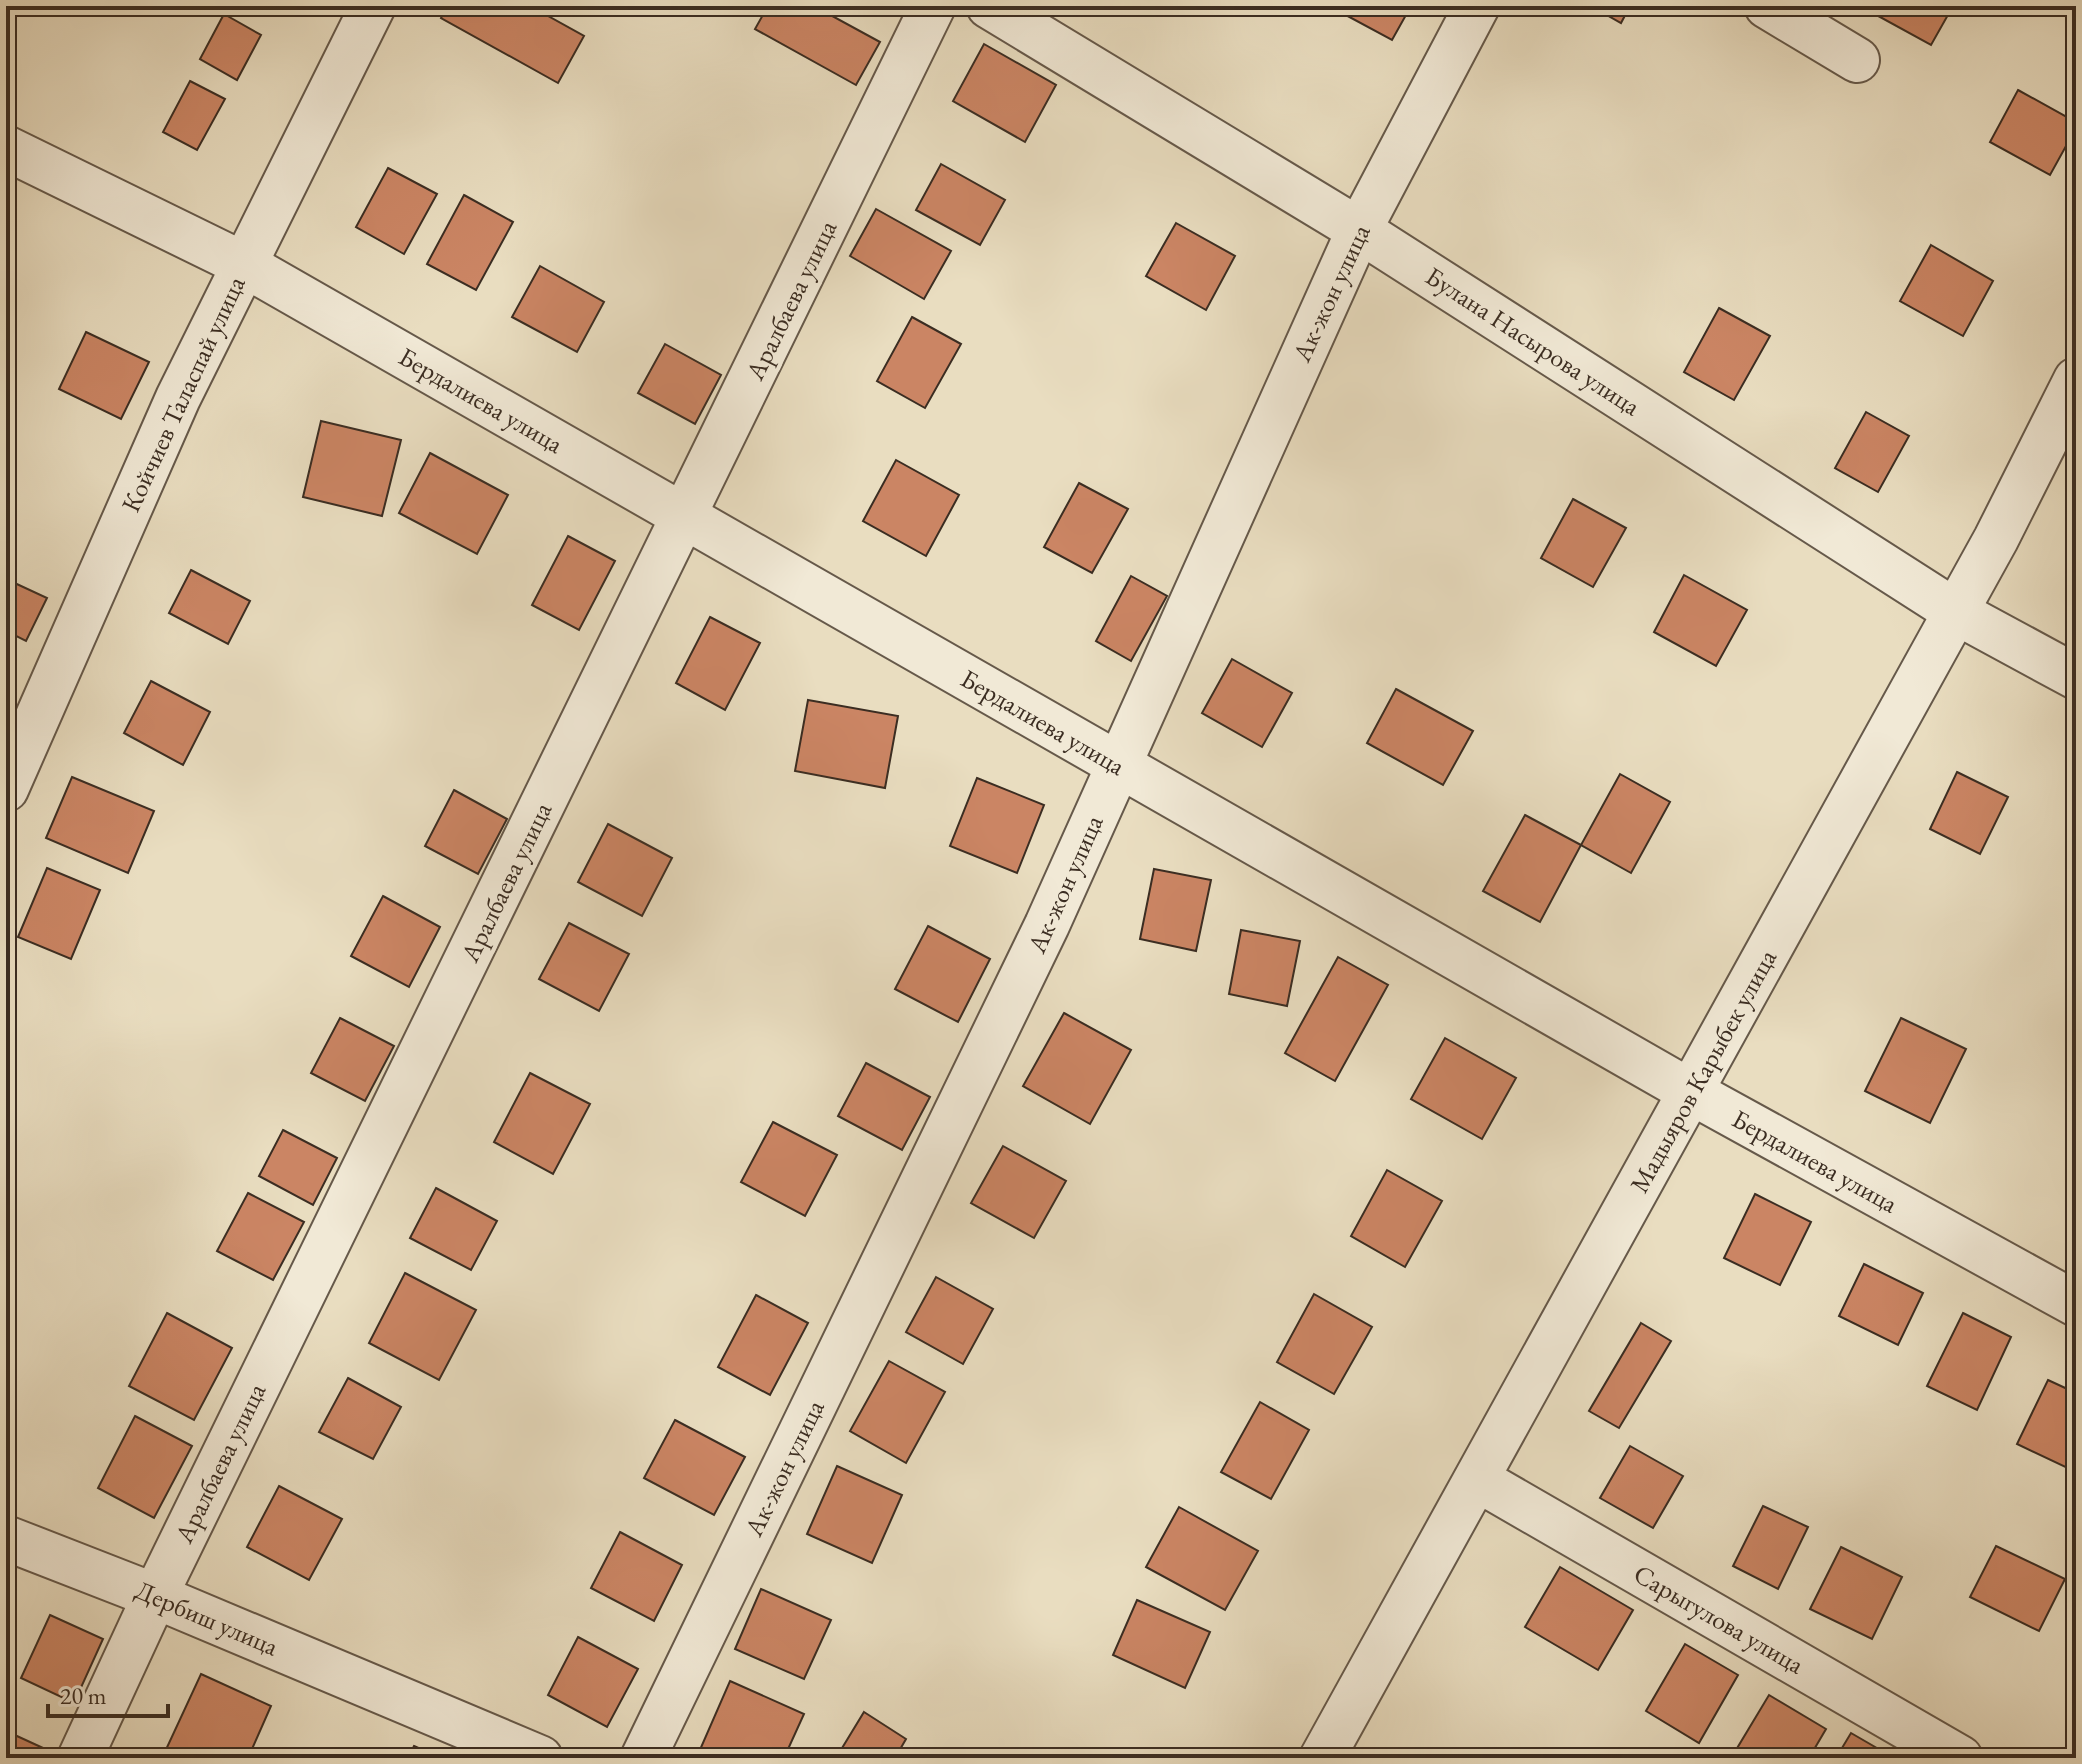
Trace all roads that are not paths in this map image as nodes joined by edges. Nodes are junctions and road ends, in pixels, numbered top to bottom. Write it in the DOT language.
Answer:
graph roads {
  1 [pos="373,6"];
  2 [pos="933,6"];
  3 [pos="989,6"];
  4 [pos="1477,6"];
  5 [pos="1767,6"];
  6 [pos="1857,60"];
  7 [pos="6,148"];
  8 [pos="1359,230"];
  9 [pos="245,265"];
  10 [pos="2076,380"];
  11 [pos="685,516"];
  12 [pos="1956,612"];
  13 [pos="2076,677"];
  14 [pos="1119,765"];
  15 [pos="6,789"];
  16 [pos="1691,1092"];
  17 [pos="2076,1304"];
  18 [pos="1477,1479"];
  19 [pos="6,1538"];
  20 [pos="155,1596"];
  21 [pos="80,1758"];
  22 [pos="540,1758"];
  23 [pos="643,1758"];
  24 [pos="1322,1758"];
  25 [pos="1960,1758"];
  1 -- 9 [label="street, Койчиев Таласпай улица"];
  2 -- 11 [label="street, Аралбаева улица"];
  3 -- 8 [label="street, Булана Насырова улица"];
  4 -- 8 [label="street, Ак-жон улица"];
  5 -- 6 [label="street"];
  7 -- 9 [label="street, Бердалиева улица"];
  8 -- 12 [label="street, Булана Насырова улица"];
  8 -- 14 [label="street, Ак-жон улица"];
  9 -- 11 [label="street, Бердалиева улица"];
  9 -- 15 [label="street, Койчиев Таласпай улица"];
  10 -- 12 [label="street, Мадыяров Карыбек улица"];
  11 -- 14 [label="street, Бердалиева улица"];
  11 -- 20 [label="street, Аралбаева улица"];
  12 -- 13 [label="street, Булана Насырова улица"];
  12 -- 16 [label="street, Мадыяров Карыбек улица"];
  14 -- 16 [label="street, Бердалиева улица"];
  14 -- 23 [label="street, Ак-жон улица"];
  16 -- 17 [label="street, Бердалиева улица"];
  16 -- 18 [label="street, Мадыяров Карыбек улица"];
  18 -- 24 [label="street, Мадыяров Карыбек улица"];
  18 -- 25 [label="street, Сарыгулова улица"];
  19 -- 20 [label="street, Дербиш улица"];
  20 -- 21 [label="street, Аралбаева улица"];
  20 -- 22 [label="street, Дербиш улица"];
}
